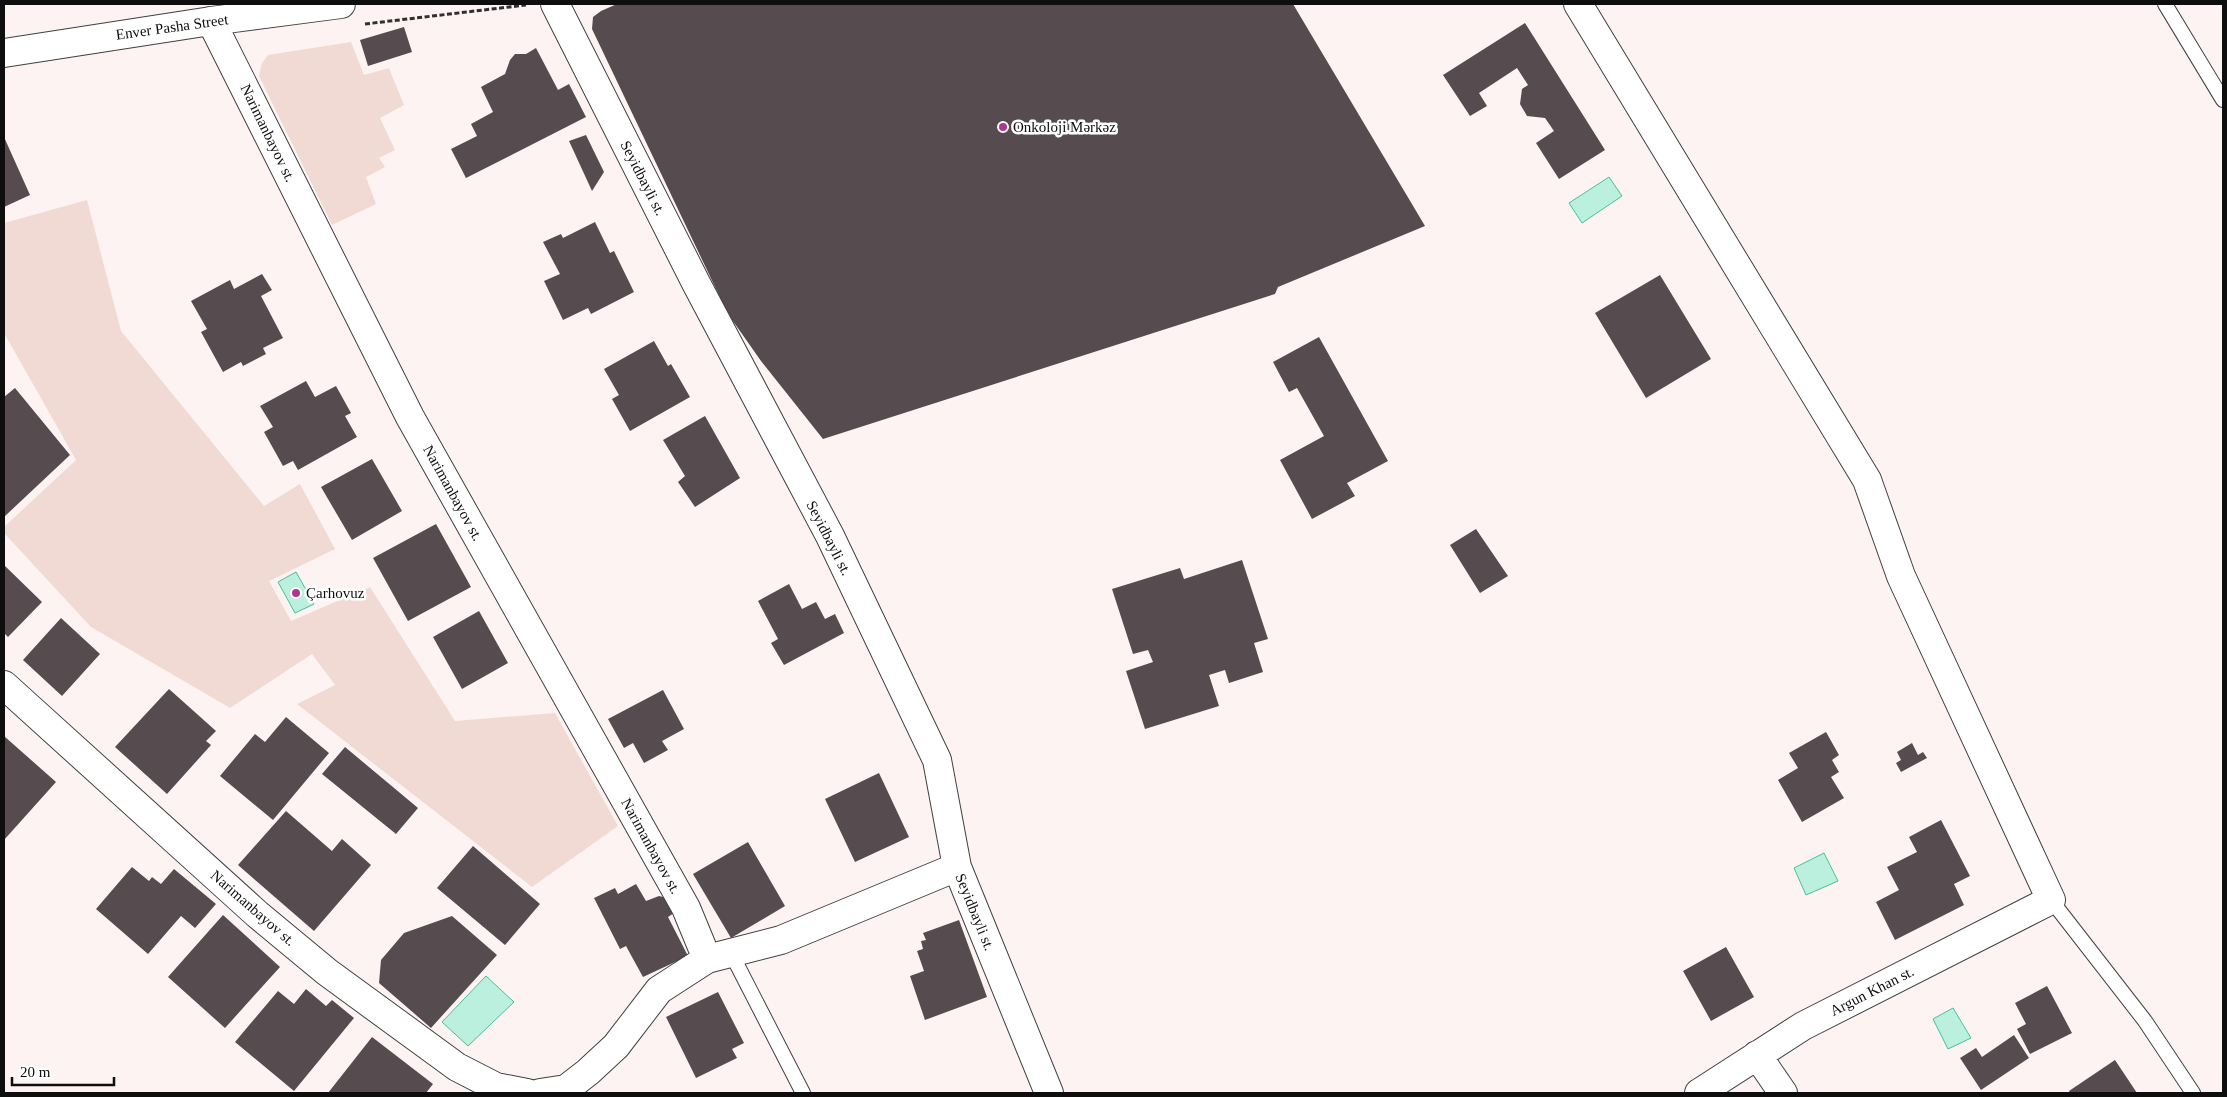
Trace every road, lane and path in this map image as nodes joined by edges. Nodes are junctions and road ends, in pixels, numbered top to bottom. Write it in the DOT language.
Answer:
graph roads {
  1 [pos="341,4"];
  2 [pos="555,4"];
  3 [pos="1578,4"];
  4 [pos="2165,4"];
  5 [pos="212,21"];
  6 [pos="4,53"];
  7 [pos="2223,100"];
  8 [pos="4,684"];
  9 [pos="957,866"];
  10 [pos="2051,900"];
  11 [pos="719,956"];
  12 [pos="1757,1055"];
  13 [pos="526,1093"];
  14 [pos="540,1093"];
  15 [pos="803,1093"];
  16 [pos="1049,1093"];
  17 [pos="1700,1093"];
  18 [pos="1783,1093"];
  19 [pos="2193,1093"];
  1 -- 5 [label="street, Enver Pasha Street"];
  2 -- 9 [label="street, Seyidbayli st."];
  3 -- 10 [label="street"];
  4 -- 7 [label="lane"];
  5 -- 6 [label="street, Enver Pasha Street"];
  5 -- 11 [label="street, Narimanbayov st."];
  8 -- 13 [label="street, Narimanbayov st."];
  9 -- 11 [label="street"];
  9 -- 16 [label="street, Seyidbayli st."];
  10 -- 12 [label="street, Argun Khan st."];
  10 -- 19 [label="lane"];
  11 -- 14 [label="street"];
  11 -- 15 [label="lane"];
  12 -- 17 [label="street, Argun Khan st."];
  12 -- 18 [label="street"];
}
